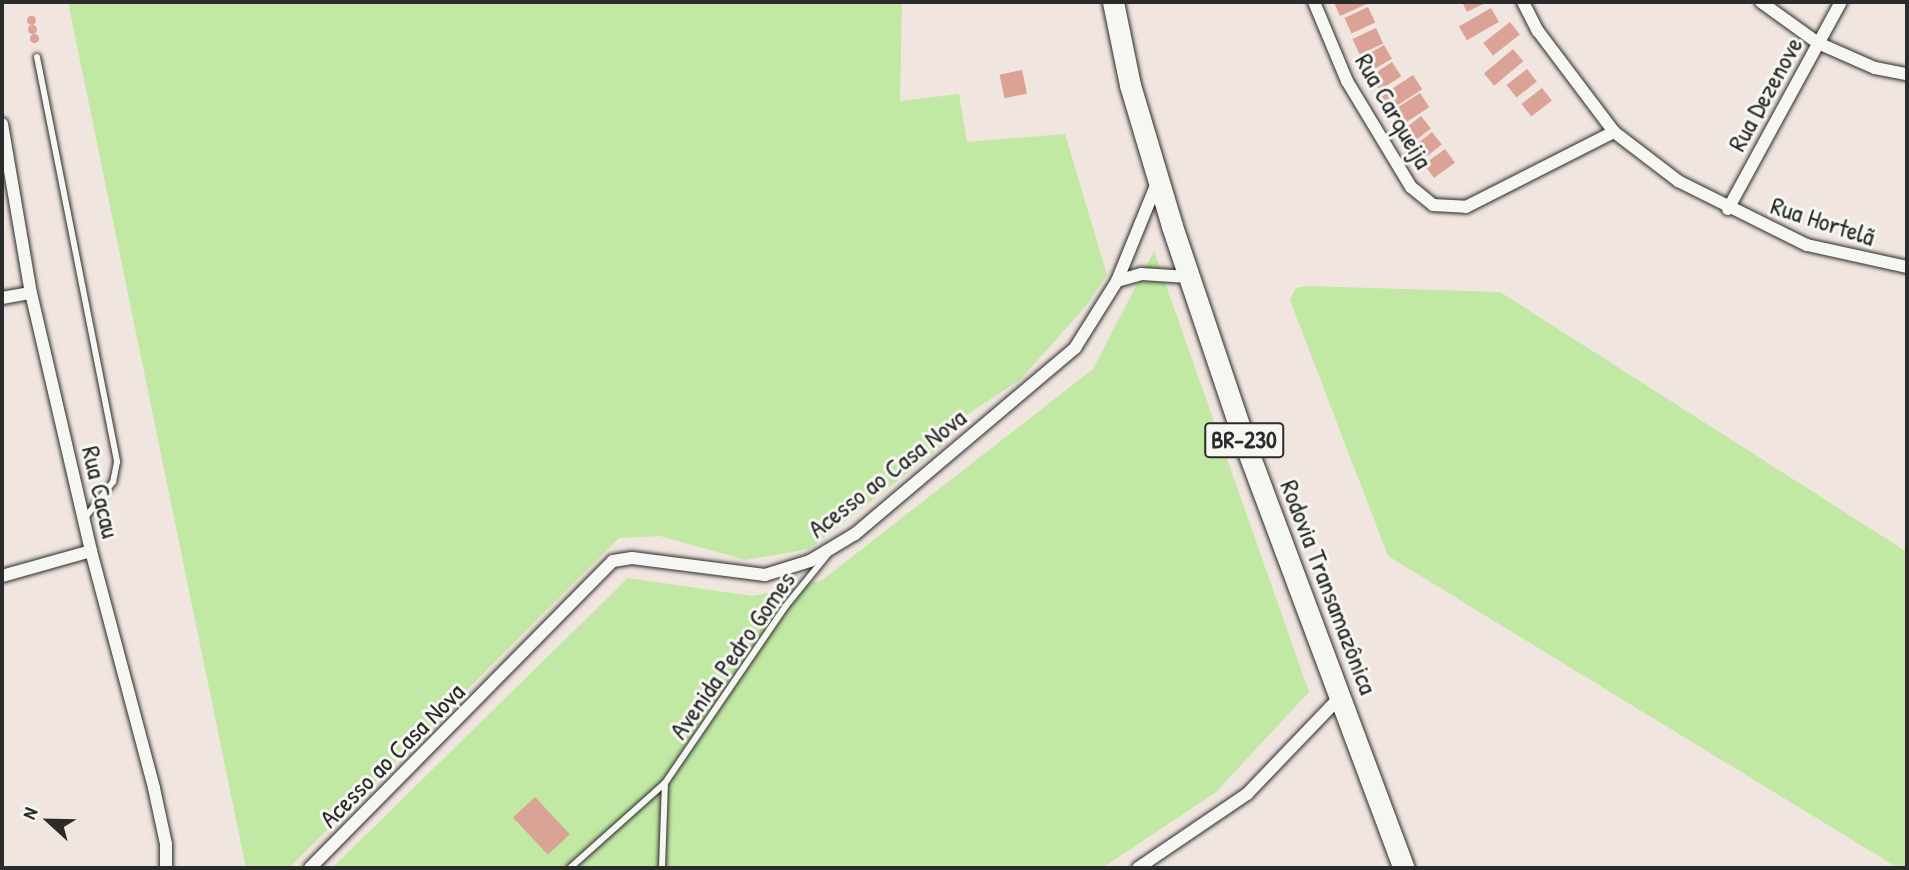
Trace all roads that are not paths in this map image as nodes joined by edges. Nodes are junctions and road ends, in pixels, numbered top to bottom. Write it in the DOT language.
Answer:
graph roads {
  1 [pos="1314,2"];
  2 [pos="1523,2"];
  3 [pos="1761,2"];
  4 [pos="1841,2"];
  5 [pos="1117,5"];
  6 [pos="1818,43"];
  7 [pos="37,57"];
  8 [pos="1907,74"];
  9 [pos="2,124"];
  10 [pos="1614,132"];
  11 [pos="1157,183"];
  12 [pos="1728,209"];
  13 [pos="1907,267"];
  14 [pos="1189,277"];
  15 [pos="1117,281"];
  16 [pos="31,293"];
  17 [pos="2,298"];
  18 [pos="84,519"];
  19 [pos="832,550"];
  20 [pos="91,551"];
  21 [pos="2,576"];
  22 [pos="1341,696"];
  23 [pos="665,783"];
  24 [pos="166,868"];
  25 [pos="310,868"];
  26 [pos="570,868"];
  27 [pos="662,868"];
  28 [pos="1138,868"];
  29 [pos="1405,868"];
  1 -- 10 [label="street, Rua Carqueija"];
  2 -- 10 [label="street, Rua Hortelã"];
  3 -- 6 [label="street"];
  4 -- 6 [label="street, Rua Dezenove"];
  5 -- 11 [label="highway, Rodovia Transamazônica / BR-230"];
  6 -- 8 [label="street"];
  6 -- 12 [label="street, Rua Dezenove"];
  7 -- 18 [label="lane"];
  9 -- 16 [label="street, Rua Cacau"];
  10 -- 12 [label="street, Rua Hortelã"];
  11 -- 14 [label="highway, Rodovia Transamazônica / BR-230"];
  11 -- 15 [label="street, Acesso ao Casa Nova"];
  12 -- 13 [label="street, Rua Hortelã"];
  14 -- 15 [label="street"];
  14 -- 22 [label="highway, Rodovia Transamazônica / BR-230"];
  15 -- 19 [label="street, Acesso ao Casa Nova"];
  16 -- 17 [label="street"];
  16 -- 18 [label="street, Rua Cacau"];
  18 -- 20 [label="street, Rua Cacau"];
  19 -- 23 [label="lane, Avenida Pedro Gomes"];
  19 -- 25 [label="street, Acesso ao Casa Nova"];
  20 -- 21 [label="street"];
  20 -- 24 [label="street, Rua Cacau"];
  22 -- 28 [label="street"];
  22 -- 29 [label="highway, Rodovia Transamazônica / BR-230"];
  23 -- 26 [label="lane, Avenida Pedro Gomes"];
  23 -- 27 [label="lane"];
}
